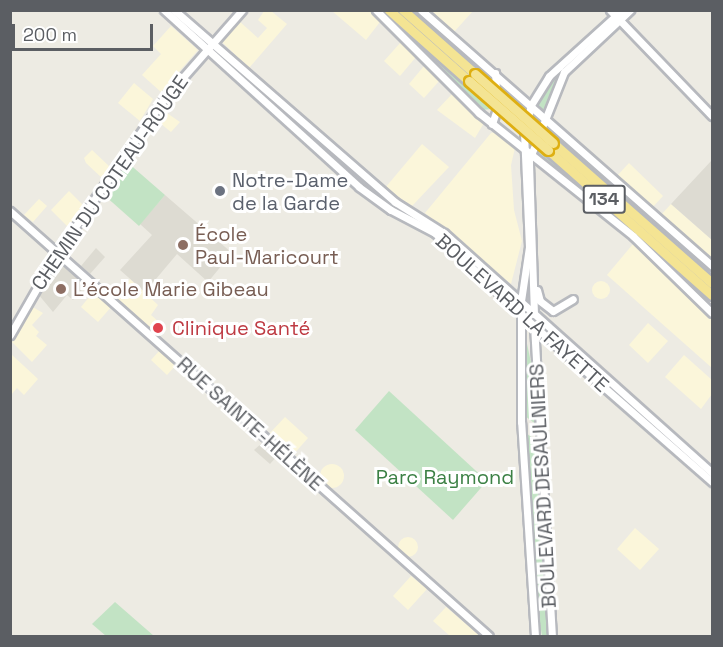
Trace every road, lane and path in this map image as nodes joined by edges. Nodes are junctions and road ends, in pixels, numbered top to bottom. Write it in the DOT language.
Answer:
graph roads {
  1 [pos="164,10"];
  2 [pos="174,10"];
  3 [pos="242,10"];
  4 [pos="376,10"];
  5 [pos="389,10"];
  6 [pos="403,10"];
  7 [pos="421,10"];
  8 [pos="622,10"];
  9 [pos="630,10"];
  10 [pos="615,16"];
  11 [pos="210,46"];
  12 [pos="495,73"];
  13 [pos="472,78"];
  14 [pos="531,105"];
  15 [pos="712,116"];
  16 [pos="545,117"];
  17 [pos="492,124"];
  18 [pos="523,148"];
  19 [pos="531,155"];
  20 [pos="547,168"];
  21 [pos="531,178"];
  22 [pos="10,211"];
  23 [pos="57,253"];
  24 [pos="712,266"];
  25 [pos="522,281"];
  26 [pos="535,282"];
  27 [pos="709,283"];
  28 [pos="505,288"];
  29 [pos="712,295"];
  30 [pos="573,299"];
  31 [pos="712,299"];
  32 [pos="521,301"];
  33 [pos="534,313"];
  34 [pos="712,313"];
  35 [pos="520,314"];
  36 [pos="534,326"];
  37 [pos="10,335"];
  38 [pos="549,338"];
  39 [pos="535,345"];
  40 [pos="712,473"];
  41 [pos="712,482"];
  42 [pos="489,636"];
  43 [pos="535,636"];
  44 [pos="552,636"];
  1 -- 11 [label="street, BOULEVARD LA FAYETTE"];
  2 -- 11 [label="street, BOULEVARD LA FAYETTE"];
  3 -- 11 [label="street, CHEMIN DU COTEAU-ROUGE"];
  4 -- 17 [label="street"];
  5 -- 13 [label="highway, 134"];
  6 -- 13 [label="highway, 134"];
  7 -- 12 [label="street"];
  8 -- 10 [label="street, BOULEVARD DESAULNIERS"];
  9 -- 10 [label="street, BOULEVARD DESAULNIERS"];
  10 -- 14 [label="street, BOULEVARD DESAULNIERS"];
  10 -- 15 [label="street"];
  10 -- 16 [label="street, BOULEVARD DESAULNIERS"];
  11 -- 23 [label="street, CHEMIN DU COTEAU-ROUGE"];
  11 -- 28 [label="street, BOULEVARD LA FAYETTE"];
  11 -- 35 [label="street, BOULEVARD LA FAYETTE"];
  12 -- 14 [label="street"];
  12 -- 17 [label="street"];
  13 -- 27 [label="highway, 134, bridge"];
  14 -- 16 [label="street"];
  14 -- 18 [label="street, BOULEVARD DESAULNIERS"];
  16 -- 19 [label="street, BOULEVARD DESAULNIERS"];
  16 -- 24 [label="street"];
  17 -- 18 [label="street"];
  18 -- 19 [label="street"];
  18 -- 25 [label="street, BOULEVARD DESAULNIERS"];
  19 -- 20 [label="street"];
  19 -- 21 [label="street, BOULEVARD DESAULNIERS"];
  20 -- 21 [label="street"];
  20 -- 34 [label="street"];
  21 -- 26 [label="street, BOULEVARD DESAULNIERS"];
  22 -- 23 [label="street, RUE SAINTE-HÉLÈNE"];
  23 -- 37 [label="street, CHEMIN DU COTEAU-ROUGE"];
  23 -- 42 [label="street, RUE SAINTE-HÉLÈNE"];
  25 -- 28 [label="street"];
  25 -- 32 [label="street, BOULEVARD DESAULNIERS"];
  26 -- 30 [label="street"];
  26 -- 33 [label="street, BOULEVARD DESAULNIERS"];
  27 -- 29 [label="highway, 134"];
  27 -- 31 [label="highway"];
  28 -- 32 [label="street, BOULEVARD LA FAYETTE"];
  32 -- 33 [label="street, BOULEVARD LA FAYETTE"];
  32 -- 35 [label="street, BOULEVARD DESAULNIERS"];
  33 -- 36 [label="street, BOULEVARD DESAULNIERS"];
  33 -- 40 [label="street, BOULEVARD LA FAYETTE"];
  35 -- 36 [label="street, BOULEVARD LA FAYETTE"];
  35 -- 43 [label="street, BOULEVARD DESAULNIERS"];
  36 -- 38 [label="street, BOULEVARD LA FAYETTE"];
  36 -- 39 [label="street, BOULEVARD DESAULNIERS"];
  38 -- 39 [label="street"];
  38 -- 41 [label="street, BOULEVARD LA FAYETTE"];
  39 -- 44 [label="street, BOULEVARD DESAULNIERS"];
}
